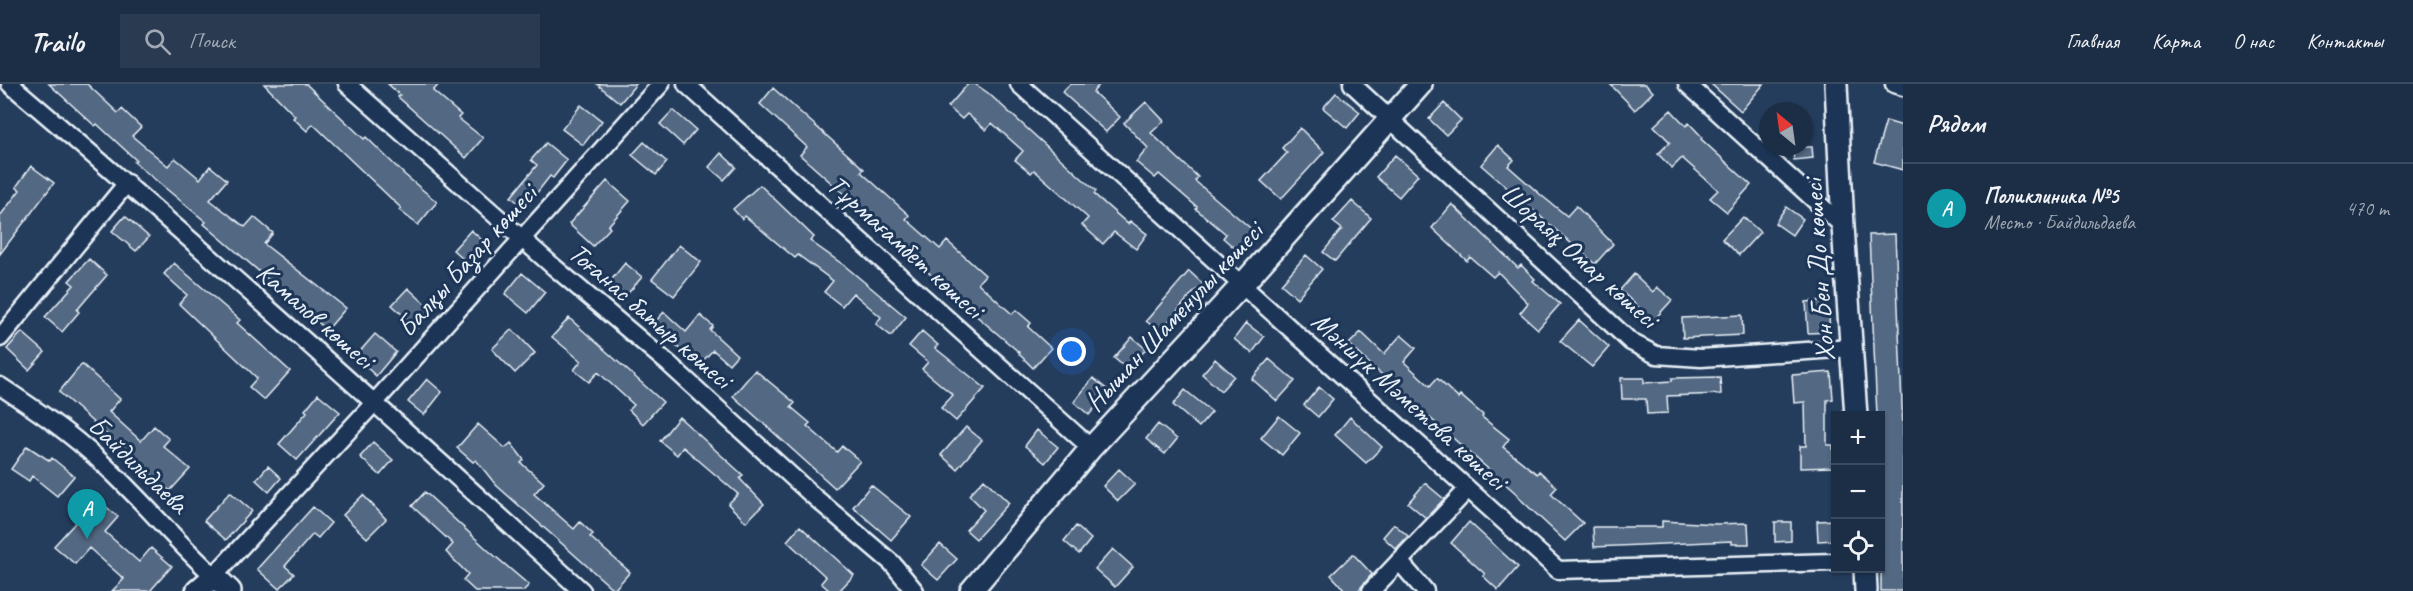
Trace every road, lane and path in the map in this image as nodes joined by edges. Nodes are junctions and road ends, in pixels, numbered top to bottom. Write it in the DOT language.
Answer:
graph roads {
  1 [pos="10,84"];
  2 [pos="347,84"];
  3 [pos="661,84"];
  4 [pos="686,84"];
  5 [pos="1019,84"];
  6 [pos="1353,84"];
  7 [pos="1421,84"];
  8 [pos="1687,84"];
  9 [pos="1836,84"];
  10 [pos="1894,84"];
  11 [pos="1903,87"];
  12 [pos="1390,118"];
  13 [pos="127,183"];
  14 [pos="1843,226"];
  15 [pos="522,238"];
  16 [pos="1242,285"];
  17 [pos="0,338"];
  18 [pos="1852,348"];
  19 [pos="0,386"];
  20 [pos="375,402"];
  21 [pos="1856,411"];
  22 [pos="1091,448"];
  23 [pos="1468,489"];
  24 [pos="1399,561"];
  25 [pos="1831,562"];
  26 [pos="1866,573"];
  27 [pos="214,576"];
  28 [pos="197,591"];
  29 [pos="230,591"];
  30 [pos="582,591"];
  31 [pos="915,591"];
  32 [pos="970,591"];
  33 [pos="1371,591"];
  34 [pos="1425,591"];
  35 [pos="1866,591"];
  1 -- 13 [label="street, Камалов көшесі"];
  2 -- 15 [label="street, Тоғанас батыр көшесі"];
  3 -- 15 [label="street, Балқы Базар көшесі"];
  4 -- 22 [label="street, Тұрмағамбет көшесі"];
  5 -- 16 [label="street, Мәншүк Мәметова көшесі"];
  6 -- 12 [label="street, Шораяқ Омар көшесі"];
  7 -- 12 [label="street, Нышан Шаменулы көшесі"];
  8 -- 14 [label="street"];
  9 -- 14 [label="street, Хон Бен До көшесі"];
  10 -- 11 [label="street"];
  12 -- 16 [label="street, Нышан Шаменулы көшесі"];
  12 -- 18 [label="street, Шораяқ Омар көшесі"];
  13 -- 17 [label="street"];
  13 -- 20 [label="street, Камалов көшесі"];
  14 -- 18 [label="street, Хон Бен До көшесі"];
  15 -- 20 [label="street, Балқы Базар көшесі"];
  15 -- 31 [label="street, Тоғанас батыр көшесі"];
  16 -- 22 [label="street, Нышан Шаменулы көшесі"];
  16 -- 23 [label="street, Мәншүк Мәметова көшесі"];
  18 -- 21 [label="street, Хон Бен До көшесі"];
  19 -- 27 [label="street, Байдильдаева"];
  20 -- 27 [label="street, Балқы Базар көшесі"];
  20 -- 30 [label="street, Камалов көшесі"];
  22 -- 32 [label="street, Нышан Шаменулы көшесі"];
  23 -- 24 [label="street"];
  23 -- 25 [label="street, Мәншүк Мәметова көшесі"];
  24 -- 33 [label="street"];
  24 -- 34 [label="street"];
  26 -- 35 [label="street"];
  27 -- 28 [label="street"];
  27 -- 29 [label="street, Байдильдаева"];
}
